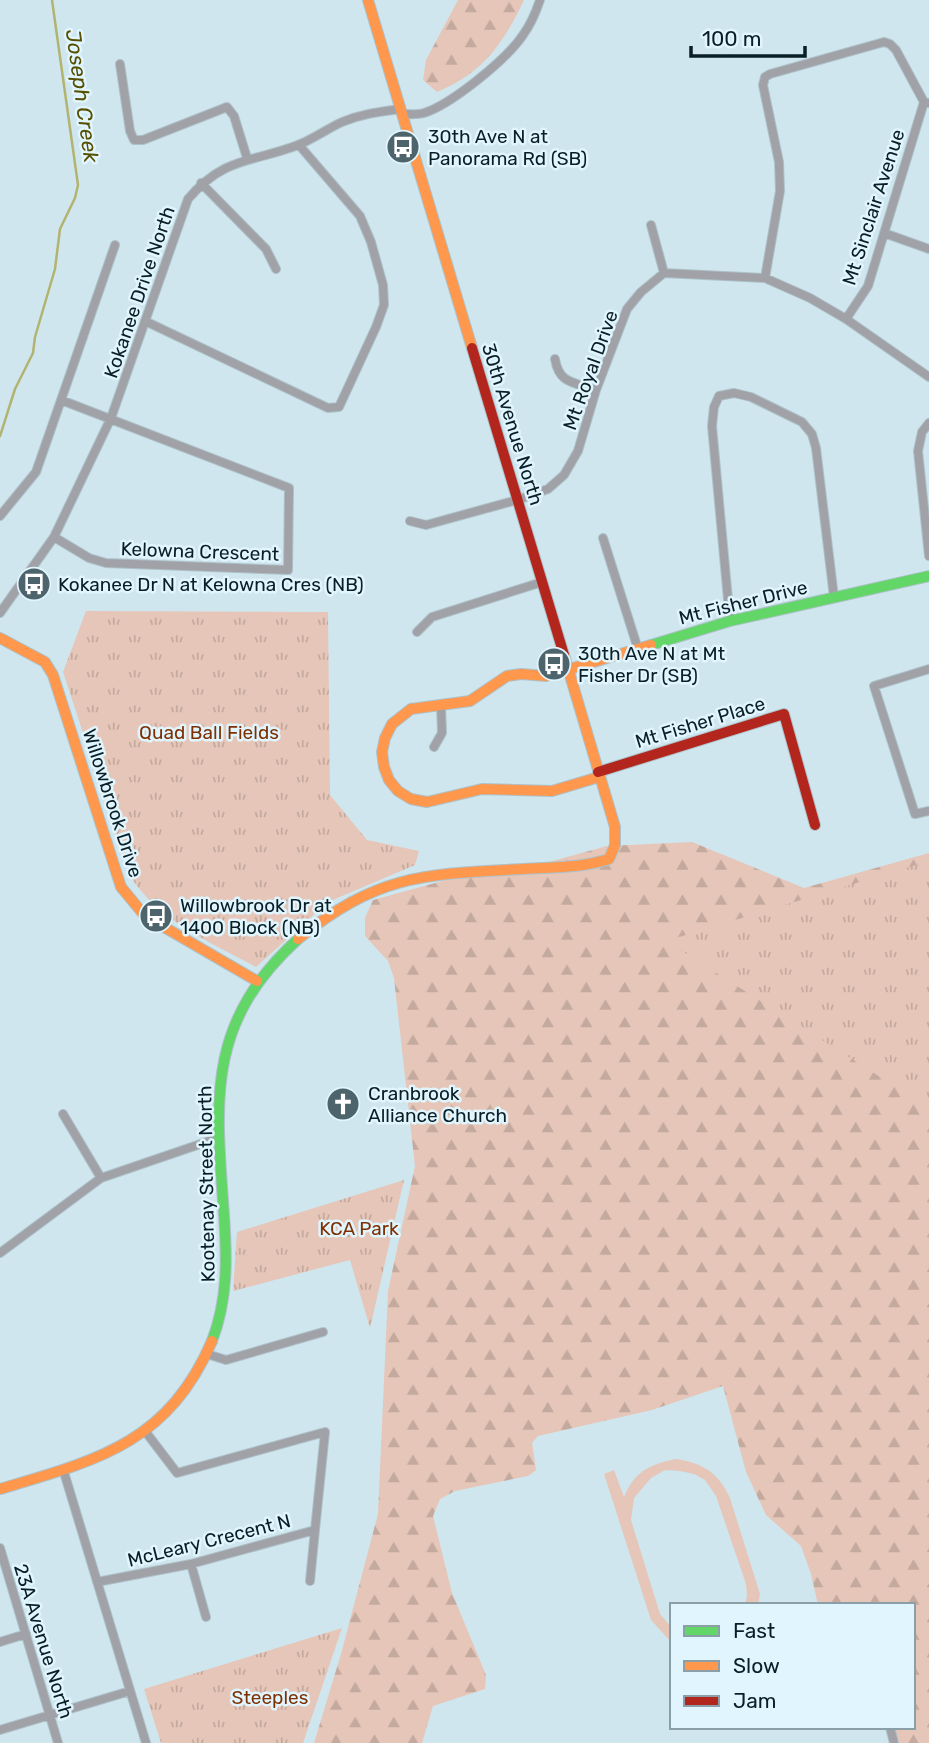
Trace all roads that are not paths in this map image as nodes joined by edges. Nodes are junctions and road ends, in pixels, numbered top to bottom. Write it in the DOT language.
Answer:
graph roads {
  1 [pos="368,0"];
  2 [pos="540,0"];
  3 [pos="120,64"];
  4 [pos="927,103"];
  5 [pos="401,112"];
  6 [pos="299,145"];
  7 [pos="247,158"];
  8 [pos="201,183"];
  9 [pos="651,225"];
  10 [pos="884,233"];
  11 [pos="115,245"];
  12 [pos="929,249"];
  13 [pos="276,269"];
  14 [pos="664,273"];
  15 [pos="765,278"];
  16 [pos="846,319"];
  17 [pos="145,321"];
  18 [pos="555,359"];
  19 [pos="929,377"];
  20 [pos="596,390"];
  21 [pos="61,400"];
  22 [pos="111,418"];
  23 [pos="929,423"];
  24 [pos="517,500"];
  25 [pos="0,516"];
  26 [pos="410,521"];
  27 [pos="54,537"];
  28 [pos="603,538"];
  29 [pos="929,556"];
  30 [pos="929,576"];
  31 [pos="542,582"];
  32 [pos="834,597"];
  33 [pos="0,613"];
  34 [pos="730,621"];
  35 [pos="417,632"];
  36 [pos="0,638"];
  37 [pos="638,649"];
  38 [pos="929,669"];
  39 [pos="568,670"];
  40 [pos="441,706"];
  41 [pos="434,747"];
  42 [pos="599,775"];
  43 [pos="929,811"];
  44 [pos="815,825"];
  45 [pos="609,859"];
  46 [pos="257,981"];
  47 [pos="63,1114"];
  48 [pos="218,1138"];
  49 [pos="101,1178"];
  50 [pos="0,1253"];
  51 [pos="323,1332"];
  52 [pos="207,1354"];
  53 [pos="145,1431"];
  54 [pos="63,1469"];
  55 [pos="0,1489"];
  56 [pos="315,1530"];
  57 [pos="1,1552"];
  58 [pos="191,1564"];
  59 [pos="310,1581"];
  60 [pos="97,1582"];
  61 [pos="206,1617"];
  62 [pos="26,1634"];
  63 [pos="0,1642"];
  64 [pos="130,1691"];
  65 [pos="50,1715"];
  66 [pos="0,1730"];
  67 [pos="58,1743"];
  68 [pos="146,1743"];
  1 -- 5 [label="street, 30th Avenue North"];
  2 -- 5 [label="street, Kokanee Drive North"];
  3 -- 7 [label="street"];
  4 -- 10 [label="street, Mt Sinclair Avenue"];
  4 -- 15 [label="street"];
  5 -- 6 [label="street, Kokanee Drive North"];
  5 -- 24 [label="street, 30th Avenue North"];
  6 -- 7 [label="street, Kokanee Drive North"];
  6 -- 17 [label="street"];
  7 -- 8 [label="street, Kokanee Drive North"];
  8 -- 13 [label="street"];
  8 -- 17 [label="street, Kokanee Drive North"];
  9 -- 14 [label="street"];
  10 -- 12 [label="street"];
  10 -- 16 [label="street, Mt Sinclair Avenue"];
  11 -- 21 [label="street, Kokanee Drive North"];
  14 -- 15 [label="street"];
  14 -- 20 [label="street, Mt Royal Drive"];
  15 -- 16 [label="street"];
  16 -- 19 [label="street"];
  17 -- 22 [label="street, Kokanee Drive North"];
  18 -- 20 [label="street"];
  20 -- 24 [label="street, Mt Royal Drive"];
  21 -- 22 [label="street"];
  21 -- 25 [label="street, Kokanee Drive North"];
  22 -- 27 [label="street, Kokanee Drive North"];
  22 -- 27 [label="street, Kelowna Crescent"];
  23 -- 29 [label="street"];
  24 -- 26 [label="street, Mt Royal Drive"];
  24 -- 31 [label="street, 30th Avenue North"];
  27 -- 33 [label="street, Kokanee Drive North"];
  28 -- 37 [label="street"];
  30 -- 32 [label="street, Mt Fisher Drive"];
  31 -- 35 [label="street"];
  31 -- 39 [label="street, 30th Avenue North"];
  32 -- 34 [label="street, Mt Fisher Drive"];
  32 -- 34 [label="street"];
  34 -- 37 [label="street, Mt Fisher Drive"];
  36 -- 46 [label="street, Willowbrook Drive"];
  37 -- 39 [label="street, Mt Fisher Drive"];
  38 -- 43 [label="street"];
  39 -- 40 [label="street, Mt Fisher Drive"];
  39 -- 42 [label="street, 30th Avenue North"];
  40 -- 41 [label="street"];
  40 -- 42 [label="street, Mt Fisher Drive"];
  42 -- 44 [label="street, Mt Fisher Place"];
  42 -- 45 [label="street, 30th Avenue North"];
  45 -- 46 [label="street, Kootenay Street North"];
  46 -- 48 [label="street, Kootenay Street North"];
  47 -- 49 [label="street"];
  48 -- 49 [label="street"];
  48 -- 52 [label="street, Kootenay Street North"];
  49 -- 50 [label="street"];
  51 -- 52 [label="street"];
  52 -- 53 [label="street, Kootenay Street North"];
  53 -- 54 [label="street, Kootenay Street North"];
  53 -- 56 [label="street, McLeary Crecent N"];
  54 -- 55 [label="street, Kootenay Street North"];
  54 -- 60 [label="street"];
  56 -- 58 [label="street, McLeary Crecent N"];
  56 -- 59 [label="street"];
  57 -- 62 [label="street, 23A Avenue North"];
  58 -- 60 [label="street, McLeary Crecent N"];
  58 -- 61 [label="street"];
  60 -- 64 [label="street"];
  62 -- 63 [label="street"];
  62 -- 65 [label="street, 23A Avenue North"];
  64 -- 65 [label="street"];
  64 -- 68 [label="street"];
  65 -- 66 [label="street"];
  65 -- 67 [label="street, 23A Avenue North"];
}
